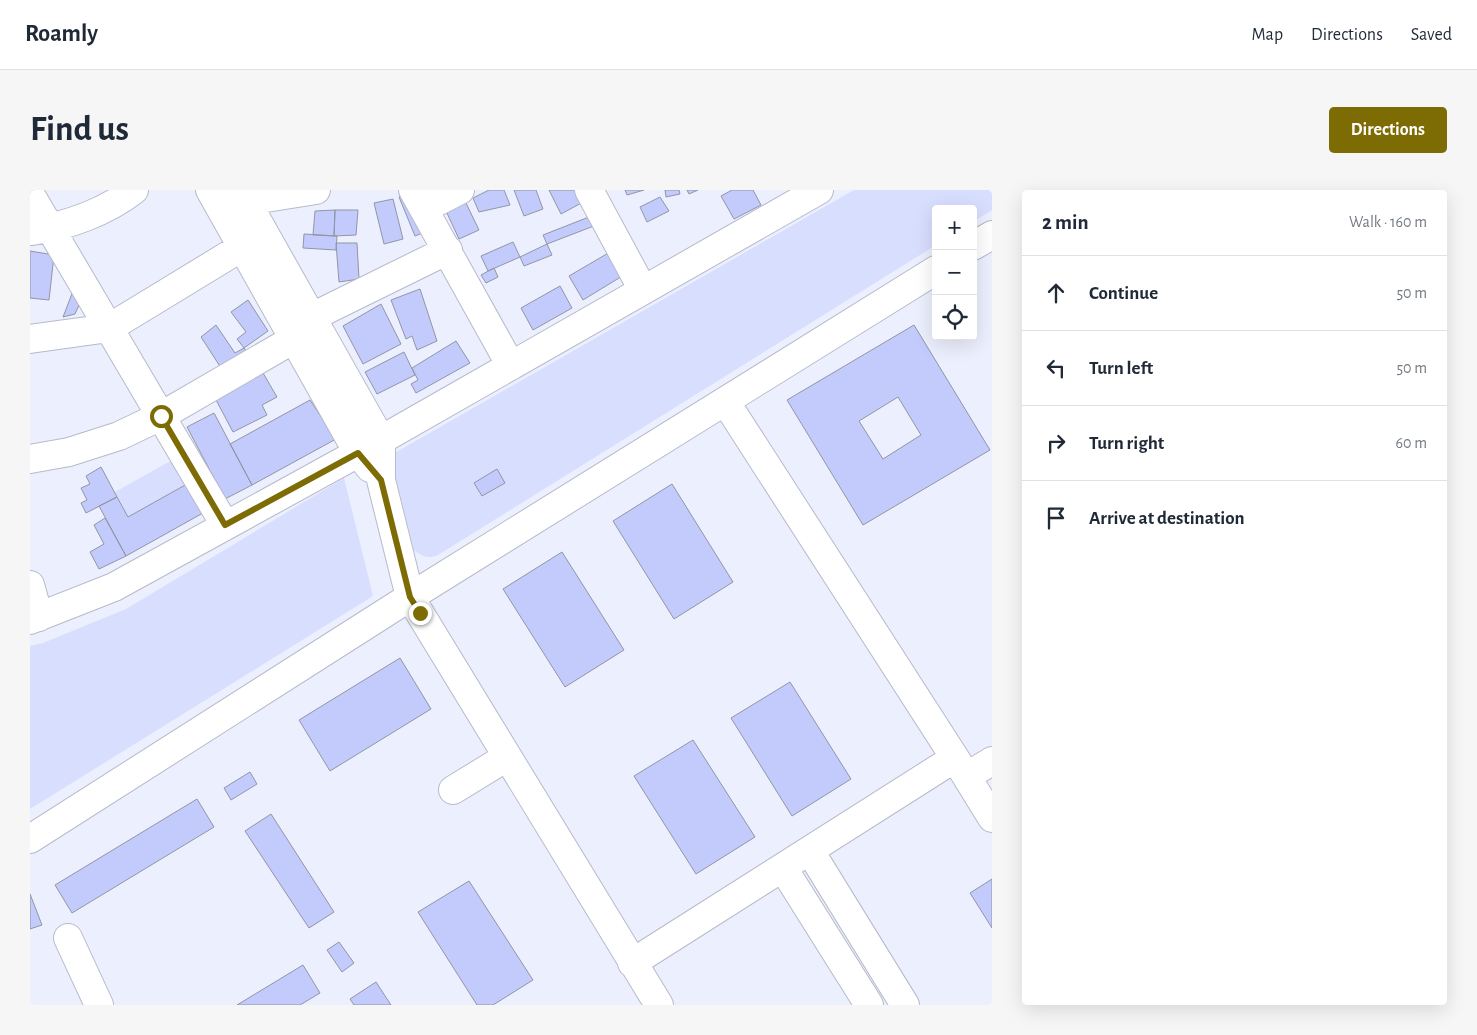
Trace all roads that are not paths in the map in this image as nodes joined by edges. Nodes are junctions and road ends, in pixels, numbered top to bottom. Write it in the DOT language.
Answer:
graph roads {
  1 [pos="134,190"];
  2 [pos="210,190"];
  3 [pos="316,190"];
  4 [pos="460,190"];
  5 [pos="589,190"];
  6 [pos="819,190"];
  7 [pos="30,194"];
  8 [pos="243,196"];
  9 [pos="419,199"];
  10 [pos="777,200"];
  11 [pos="40,230"];
  12 [pos="992,235"];
  13 [pos="977,244"];
  14 [pos="242,247"];
  15 [pos="448,250"];
  16 [pos="932,272"];
  17 [pos="643,290"];
  18 [pos="312,317"];
  19 [pos="109,328"];
  20 [pos="30,339"];
  21 [pos="294,339"];
  22 [pos="511,366"];
  23 [pos="725,401"];
  24 [pos="161,416"];
  25 [pos="370,447"];
  26 [pos="30,459"];
  27 [pos="225,525"];
  28 [pos="30,585"];
  29 [pos="410,597"];
  30 [pos="35,619"];
  31 [pos="507,757"];
  32 [pos="992,761"];
  33 [pos="961,767"];
  34 [pos="453,790"];
  35 [pos="992,818"];
  36 [pos="30,839"];
  37 [pos="810,851"];
  38 [pos="783,868"];
  39 [pos="68,938"];
  40 [pos="632,963"];
  41 [pos="99,1005"];
  42 [pos="659,1005"];
  43 [pos="869,1005"];
  44 [pos="905,1005"];
  1 -- 11 [label="street"];
  2 -- 14 [label="street"];
  3 -- 8 [label="street"];
  4 -- 9 [label="street"];
  5 -- 17 [label="street"];
  6 -- 10 [label="street"];
  7 -- 11 [label="street"];
  8 -- 18 [label="street"];
  9 -- 15 [label="street"];
  10 -- 17 [label="street"];
  11 -- 19 [label="street"];
  12 -- 13 [label="street"];
  14 -- 19 [label="street"];
  14 -- 21 [label="street"];
  15 -- 18 [label="street"];
  15 -- 22 [label="street"];
  16 -- 23 [label="street"];
  17 -- 22 [label="street"];
  18 -- 25 [label="street"];
  19 -- 20 [label="street"];
  19 -- 24 [label="street"];
  21 -- 24 [label="street"];
  21 -- 25 [label="street"];
  22 -- 25 [label="street"];
  23 -- 29 [label="street"];
  23 -- 33 [label="street"];
  24 -- 26 [label="street"];
  24 -- 27 [label="street"];
  25 -- 27 [label="street"];
  25 -- 29 [label="street"];
  27 -- 30 [label="street"];
  28 -- 30 [label="street"];
  29 -- 31 [label="street"];
  29 -- 36 [label="street"];
  31 -- 34 [label="street"];
  31 -- 40 [label="street"];
  32 -- 33 [label="street"];
  33 -- 35 [label="street"];
  33 -- 37 [label="street"];
  37 -- 38 [label="street"];
  37 -- 44 [label="street"];
  38 -- 40 [label="street"];
  38 -- 43 [label="street"];
  39 -- 41 [label="street"];
  40 -- 42 [label="street"];
}
